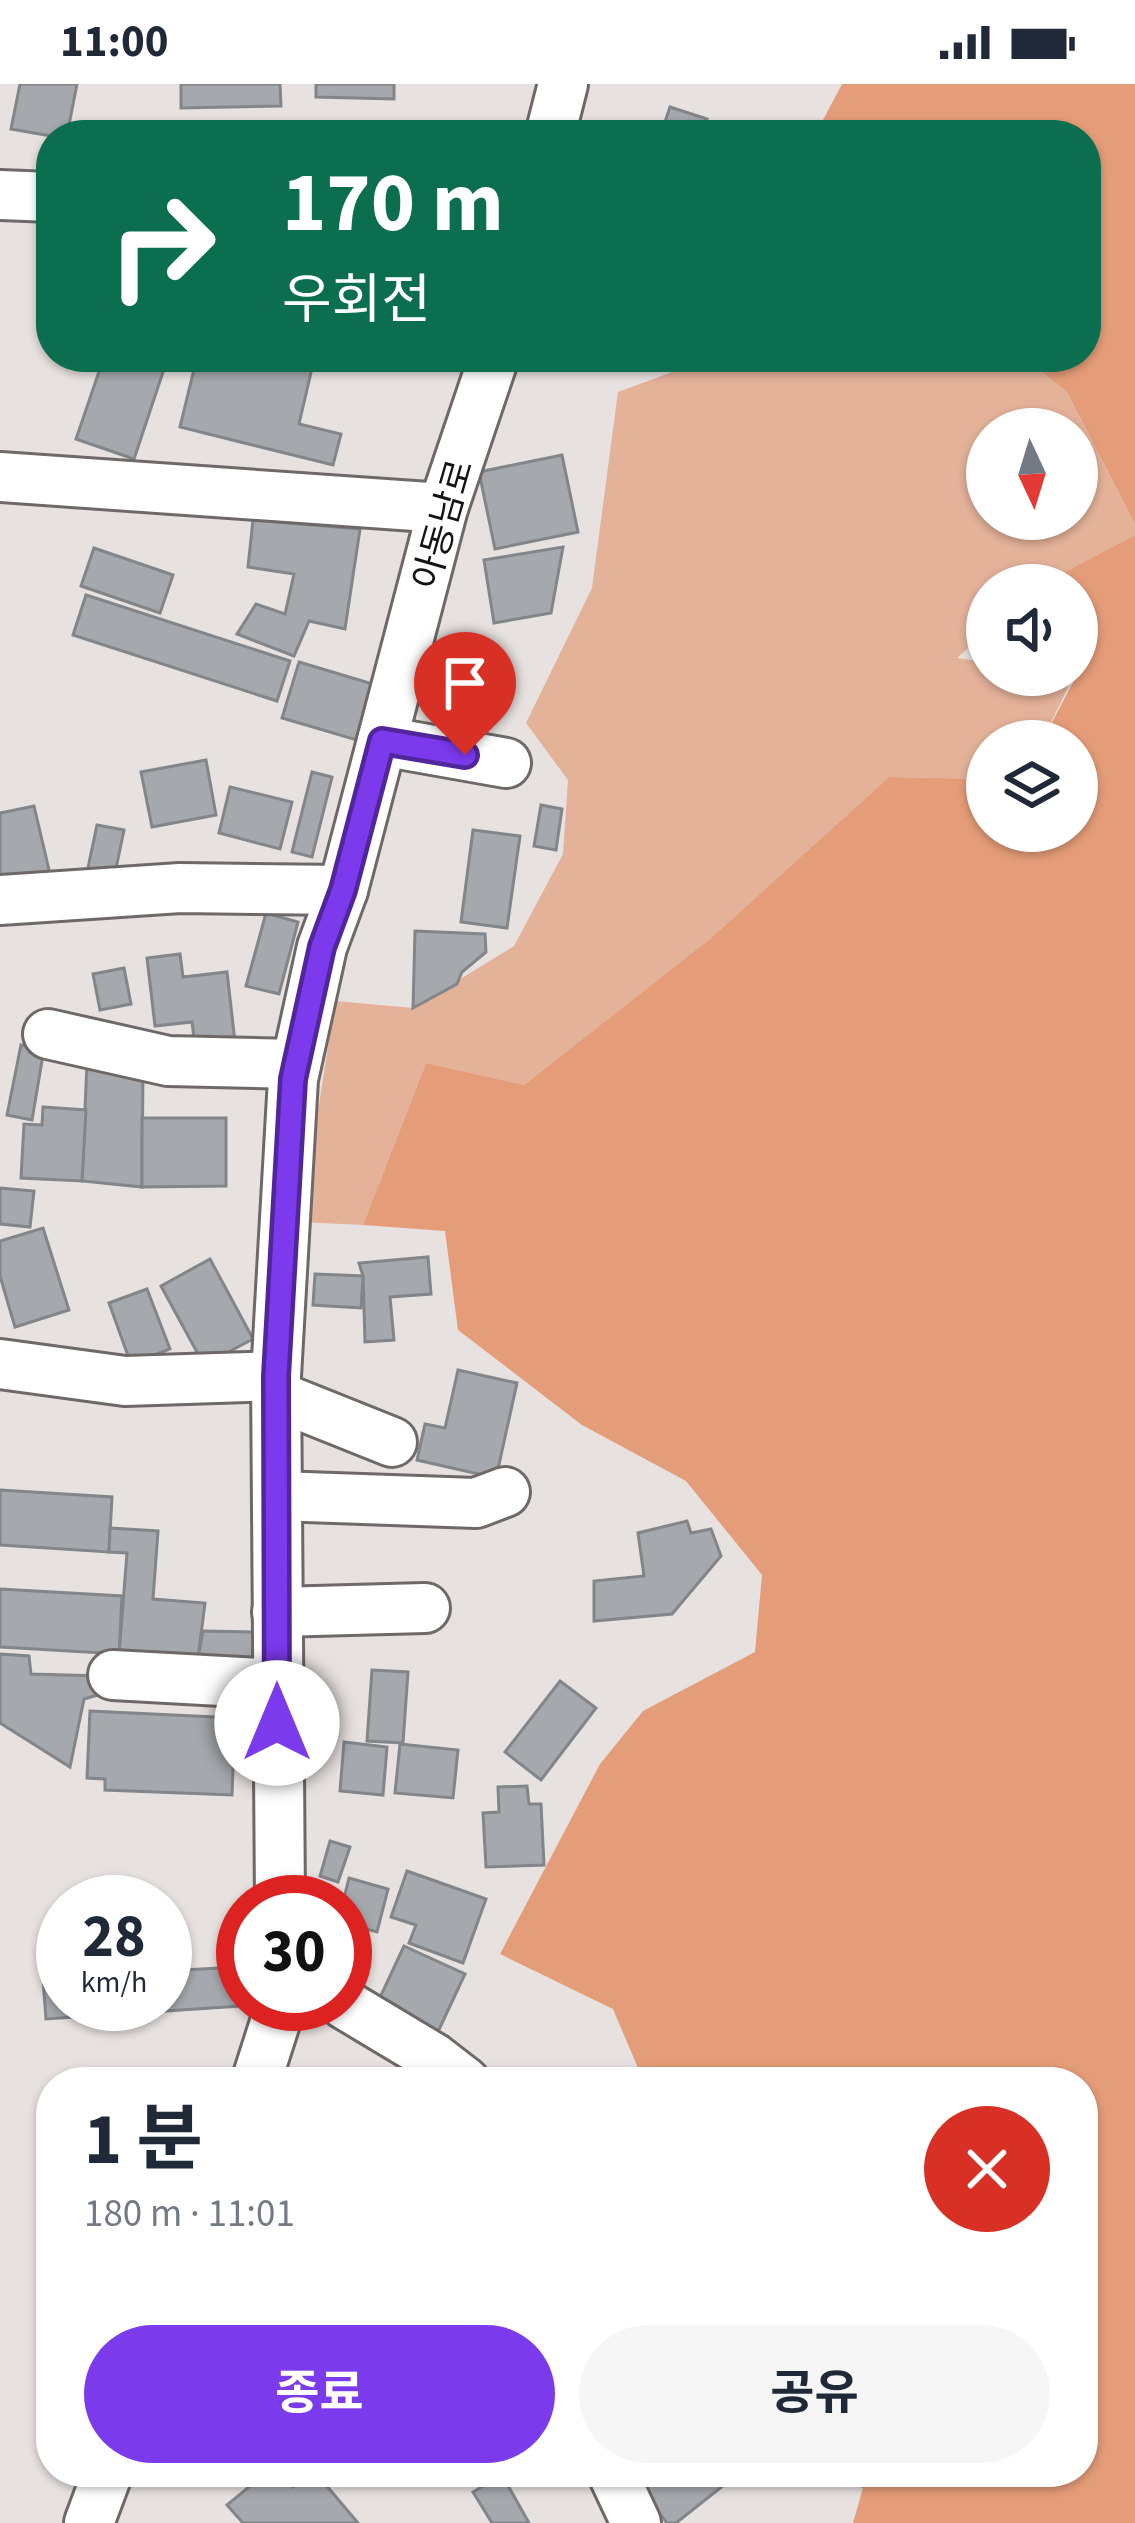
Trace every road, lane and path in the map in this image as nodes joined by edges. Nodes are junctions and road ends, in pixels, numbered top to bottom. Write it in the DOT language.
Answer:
graph roads {
  1 [pos="563,84"];
  2 [pos="554,120"];
  3 [pos="0,195"];
  4 [pos="36,196"];
  5 [pos="489,372"];
  6 [pos="0,477"];
  7 [pos="443,508"];
  8 [pos="382,741"];
  9 [pos="506,763"];
  10 [pos="343,890"];
  11 [pos="0,900"];
  12 [pos="48,1034"];
  13 [pos="296,1064"];
  14 [pos="0,1364"];
  15 [pos="276,1386"];
  16 [pos="392,1442"];
  17 [pos="505,1492"];
  18 [pos="277,1496"];
  19 [pos="425,1608"];
  20 [pos="277,1612"];
  21 [pos="112,1676"];
  22 [pos="277,1684"];
  23 [pos="280,1875"];
  24 [pos="372,2021"];
  25 [pos="272,2031"];
  26 [pos="261,2067"];
  27 [pos="446,2067"];
  28 [pos="102,2487"];
  29 [pos="619,2487"];
  30 [pos="88,2523"];
  31 [pos="636,2523"];
  1 -- 2 [label="street"];
  3 -- 4 [label="street"];
  5 -- 7 [label="street, 아동남로"];
  6 -- 7 [label="street"];
  7 -- 8 [label="street, 아동남로"];
  8 -- 9 [label="street"];
  8 -- 10 [label="street, 아동남로"];
  10 -- 11 [label="street"];
  10 -- 13 [label="street, 아동남로"];
  12 -- 13 [label="street"];
  13 -- 15 [label="street, 아동남로"];
  14 -- 15 [label="street"];
  15 -- 16 [label="street"];
  15 -- 18 [label="street, 아동남로"];
  17 -- 18 [label="street"];
  18 -- 20 [label="street, 아동남로"];
  19 -- 20 [label="street"];
  20 -- 22 [label="street, 아동남로"];
  21 -- 22 [label="street"];
  22 -- 23 [label="street, 아동남로"];
  24 -- 27 [label="street"];
  25 -- 26 [label="street"];
  28 -- 30 [label="street"];
  29 -- 31 [label="street"];
}
